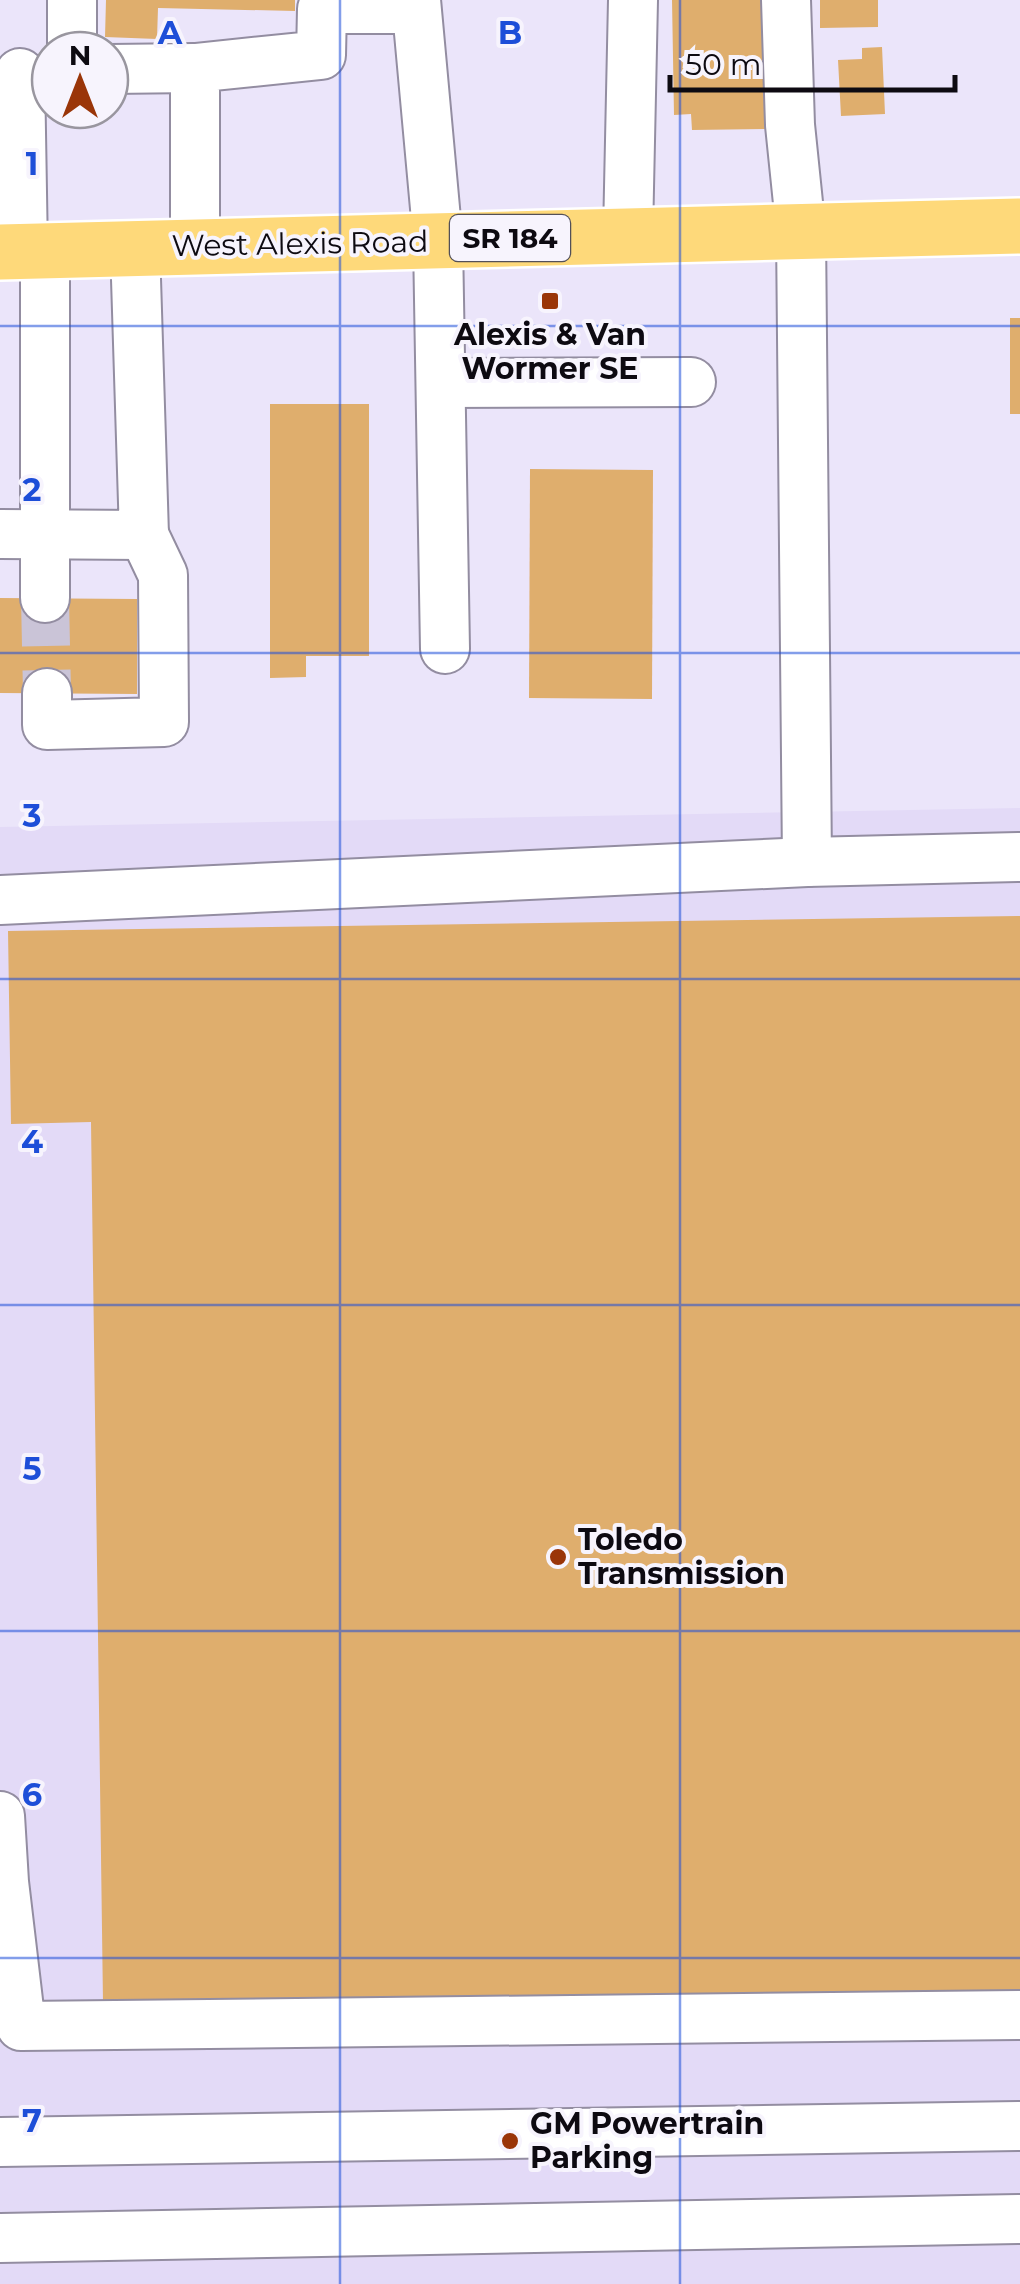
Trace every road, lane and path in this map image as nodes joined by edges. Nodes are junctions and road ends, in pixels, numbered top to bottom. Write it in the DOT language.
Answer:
graph roads {
  1 [pos="72,0"];
  2 [pos="633,0"];
  3 [pos="786,0"];
  4 [pos="416,4"];
  5 [pos="321,5"];
  6 [pos="72,30"];
  7 [pos="195,68"];
  8 [pos="130,70"];
  9 [pos="24,72"];
  10 [pos="1020,226"];
  11 [pos="801,232"];
  12 [pos="628,235"];
  13 [pos="438,240"];
  14 [pos="196,246"];
  15 [pos="135,248"];
  16 [pos="22,252"];
  17 [pos="690,382"];
  18 [pos="441,383"];
  19 [pos="23,534"];
  20 [pos="144,535"];
  21 [pos="45,598"];
  22 [pos="446,649"];
  23 [pos="47,693"];
  24 [pos="1020,857"];
  25 [pos="807,862"];
  26 [pos="0,900"];
  27 [pos="0,1816"];
  28 [pos="1020,2015"];
  29 [pos="1020,2126"];
  30 [pos="0,2142"];
  31 [pos="1020,2219"];
  32 [pos="0,2238"];
  1 -- 6 [label="street"];
  2 -- 12 [label="street"];
  3 -- 11 [label="street"];
  4 -- 5 [label="street"];
  4 -- 13 [label="street"];
  5 -- 7 [label="street"];
  7 -- 8 [label="street"];
  7 -- 14 [label="street"];
  9 -- 16 [label="street"];
  10 -- 11 [label="main road, West Alexis Road / SR 184"];
  11 -- 12 [label="main road, West Alexis Road / SR 184"];
  11 -- 25 [label="street"];
  12 -- 13 [label="main road, West Alexis Road / SR 184"];
  13 -- 14 [label="main road, West Alexis Road / SR 184"];
  13 -- 18 [label="street"];
  14 -- 15 [label="main road, West Alexis Road / SR 184"];
  15 -- 16 [label="main road, West Alexis Road / SR 184"];
  15 -- 20 [label="street"];
  16 -- 19 [label="street"];
  17 -- 18 [label="street"];
  18 -- 22 [label="street"];
  19 -- 20 [label="street"];
  19 -- 21 [label="street"];
  20 -- 23 [label="street"];
  24 -- 25 [label="street"];
  25 -- 26 [label="street"];
  27 -- 28 [label="street"];
  29 -- 30 [label="street"];
  31 -- 32 [label="street"];
}
